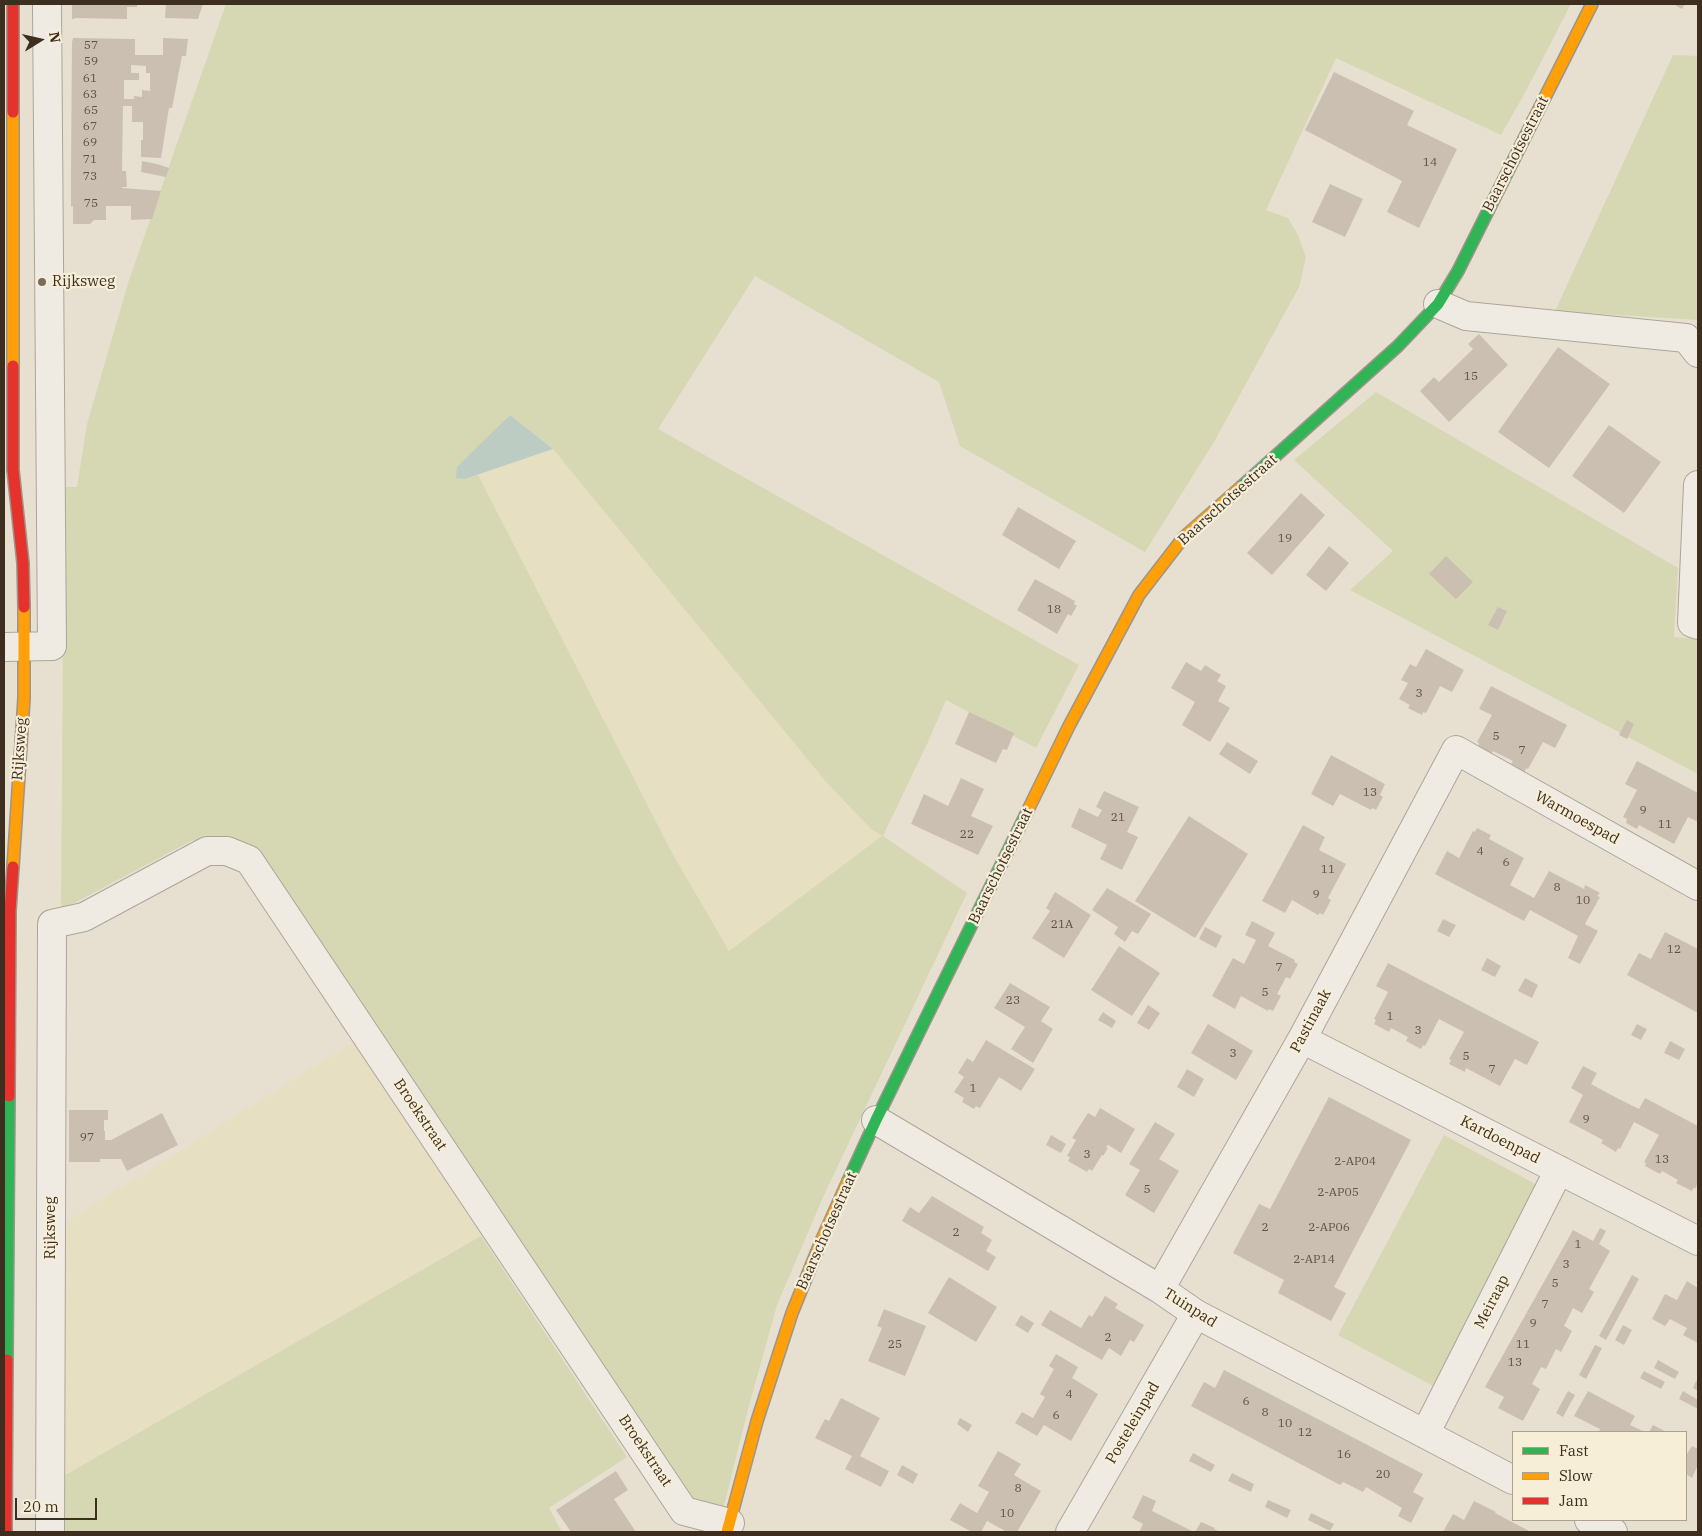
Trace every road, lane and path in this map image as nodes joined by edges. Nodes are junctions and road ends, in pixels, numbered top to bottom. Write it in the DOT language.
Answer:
graph roads {
  1 [pos="13,4"];
  2 [pos="48,4"];
  3 [pos="1592,4"];
  4 [pos="1438,304"];
  5 [pos="8,337"];
  6 [pos="1698,353"];
  7 [pos="13,470"];
  8 [pos="1698,485"];
  9 [pos="6,516"];
  10 [pos="1698,625"];
  11 [pos="14,647"];
  12 [pos="1456,750"];
  13 [pos="4,831"];
  14 [pos="1698,886"];
  15 [pos="10,911"];
  16 [pos="52,924"];
  17 [pos="1302,1039"];
  18 [pos="876,1120"];
  19 [pos="1559,1170"];
  20 [pos="1698,1242"];
  21 [pos="1160,1289"];
  22 [pos="1196,1314"];
  23 [pos="1425,1434"];
  24 [pos="1512,1479"];
  25 [pos="1591,1521"];
  26 [pos="728,1528"];
  27 [pos="6,1532"];
  28 [pos="50,1532"];
  29 [pos="1070,1532"];
  30 [pos="1613,1532"];
  1 -- 5 [label="street, Rijksweg"];
  2 -- 11 [label="street"];
  3 -- 4 [label="street, Baarschotsestraat"];
  4 -- 6 [label="street"];
  4 -- 18 [label="street, Baarschotsestraat"];
  5 -- 7 [label="street, Rijksweg"];
  7 -- 9 [label="street, Rijksweg"];
  7 -- 11 [label="street, Rijksweg"];
  8 -- 10 [label="street"];
  11 -- 15 [label="street, Rijksweg"];
  12 -- 14 [label="street, Warmoespad"];
  12 -- 17 [label="street, Pastinaak"];
  13 -- 15 [label="street, Rijksweg"];
  15 -- 27 [label="street, Rijksweg"];
  16 -- 26 [label="street, Broekstraat"];
  16 -- 28 [label="street, Rijksweg"];
  17 -- 19 [label="street, Kardoenpad"];
  17 -- 21 [label="street, Pastinaak"];
  18 -- 21 [label="street, Tuinpad"];
  18 -- 26 [label="street, Baarschotsestraat"];
  19 -- 20 [label="street, Kardoenpad"];
  19 -- 23 [label="street, Meiraap"];
  21 -- 22 [label="street, Tuinpad"];
  22 -- 23 [label="street, Tuinpad"];
  22 -- 29 [label="street, Posteleinpad"];
  23 -- 24 [label="street, Tuinpad"];
  25 -- 30 [label="street"];
}
